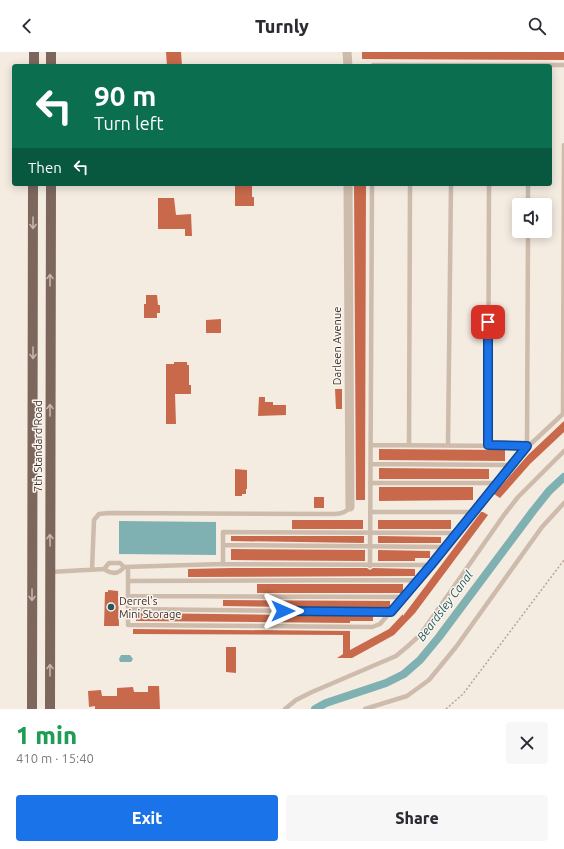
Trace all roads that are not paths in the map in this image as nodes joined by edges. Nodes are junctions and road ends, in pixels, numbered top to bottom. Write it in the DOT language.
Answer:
graph roads {
  1 [pos="34,52"];
  2 [pos="51,52"];
  3 [pos="348,52"];
  4 [pos="34,64"];
  5 [pos="51,64"];
  6 [pos="348,64"];
  7 [pos="552,65"];
  8 [pos="564,65"];
  9 [pos="564,145"];
  10 [pos="33,186"];
  11 [pos="51,186"];
  12 [pos="348,186"];
  13 [pos="372,186"];
  14 [pos="410,186"];
  15 [pos="451,186"];
  16 [pos="489,186"];
  17 [pos="528,186"];
  18 [pos="528,198"];
  19 [pos="528,238"];
  20 [pos="563,414"];
  21 [pos="371,445"];
  22 [pos="409,445"];
  23 [pos="448,445"];
  24 [pos="488,445"];
  25 [pos="527,446"];
  26 [pos="564,451"];
  27 [pos="370,464"];
  28 [pos="510,465"];
  29 [pos="370,483"];
  30 [pos="496,483"];
  31 [pos="564,503"];
  32 [pos="350,507"];
  33 [pos="370,512"];
  34 [pos="474,512"];
  35 [pos="370,532"];
  36 [pos="457,533"];
  37 [pos="223,545"];
  38 [pos="370,546"];
  39 [pos="446,547"];
  40 [pos="223,564"];
  41 [pos="431,565"];
  42 [pos="370,566"];
  43 [pos="126,567"];
  44 [pos="104,569"];
  45 [pos="92,570"];
  46 [pos="50,572"];
  47 [pos="418,580"];
  48 [pos="128,581"];
  49 [pos="128,596"];
  50 [pos="404,597"];
  51 [pos="128,610"];
  52 [pos="391,612"];
  53 [pos="32,709"];
  54 [pos="50,709"];
  55 [pos="285,709"];
  56 [pos="365,709"];
  1 -- 4 [label="main road"];
  2 -- 5 [label="main road"];
  3 -- 6 [label="street"];
  7 -- 8 [label="lane"];
  9 -- 20 [label="lane"];
  10 -- 53 [label="main road, 7th Standard Road, one-way"];
  46 -- 11 [label="main road, 7th Standard Road, one-way"];
  12 -- 32 [label="street, Darleen Avenue"];
  13 -- 21 [label="lane"];
  14 -- 22 [label="lane"];
  15 -- 23 [label="lane"];
  16 -- 24 [label="lane"];
  17 -- 18 [label="lane"];
  19 -- 25 [label="lane"];
  20 -- 25 [label="lane"];
  21 -- 22 [label="lane"];
  21 -- 27 [label="lane"];
  22 -- 23 [label="lane"];
  23 -- 24 [label="lane"];
  24 -- 25 [label="lane"];
  25 -- 28 [label="lane"];
  26 -- 55 [label="lane"];
  27 -- 28 [label="lane"];
  27 -- 29 [label="lane"];
  28 -- 30 [label="lane"];
  29 -- 30 [label="lane"];
  29 -- 33 [label="lane"];
  30 -- 34 [label="lane"];
  31 -- 56 [label="lane"];
  32 -- 45 [label="lane"];
  33 -- 34 [label="lane"];
  33 -- 35 [label="lane"];
  34 -- 36 [label="lane"];
  35 -- 36 [label="lane"];
  35 -- 37 [label="lane"];
  35 -- 38 [label="lane"];
  36 -- 39 [label="lane"];
  37 -- 38 [label="lane"];
  37 -- 40 [label="lane"];
  38 -- 39 [label="lane"];
  38 -- 42 [label="lane"];
  39 -- 41 [label="lane"];
  40 -- 42 [label="lane"];
  40 -- 43 [label="lane"];
  41 -- 42 [label="lane"];
  41 -- 47 [label="lane"];
  43 -- 44 [label="lane"];
  43 -- 44 [label="lane"];
  43 -- 48 [label="lane"];
  44 -- 45 [label="lane"];
  45 -- 46 [label="lane"];
  54 -- 46 [label="main road, 7th Standard Road, one-way"];
  47 -- 48 [label="lane"];
  47 -- 50 [label="lane"];
  48 -- 49 [label="lane"];
  49 -- 50 [label="lane"];
  49 -- 51 [label="lane"];
  50 -- 52 [label="lane"];
  51 -- 52 [label="lane"];
  51 -- 52 [label="lane"];
}
